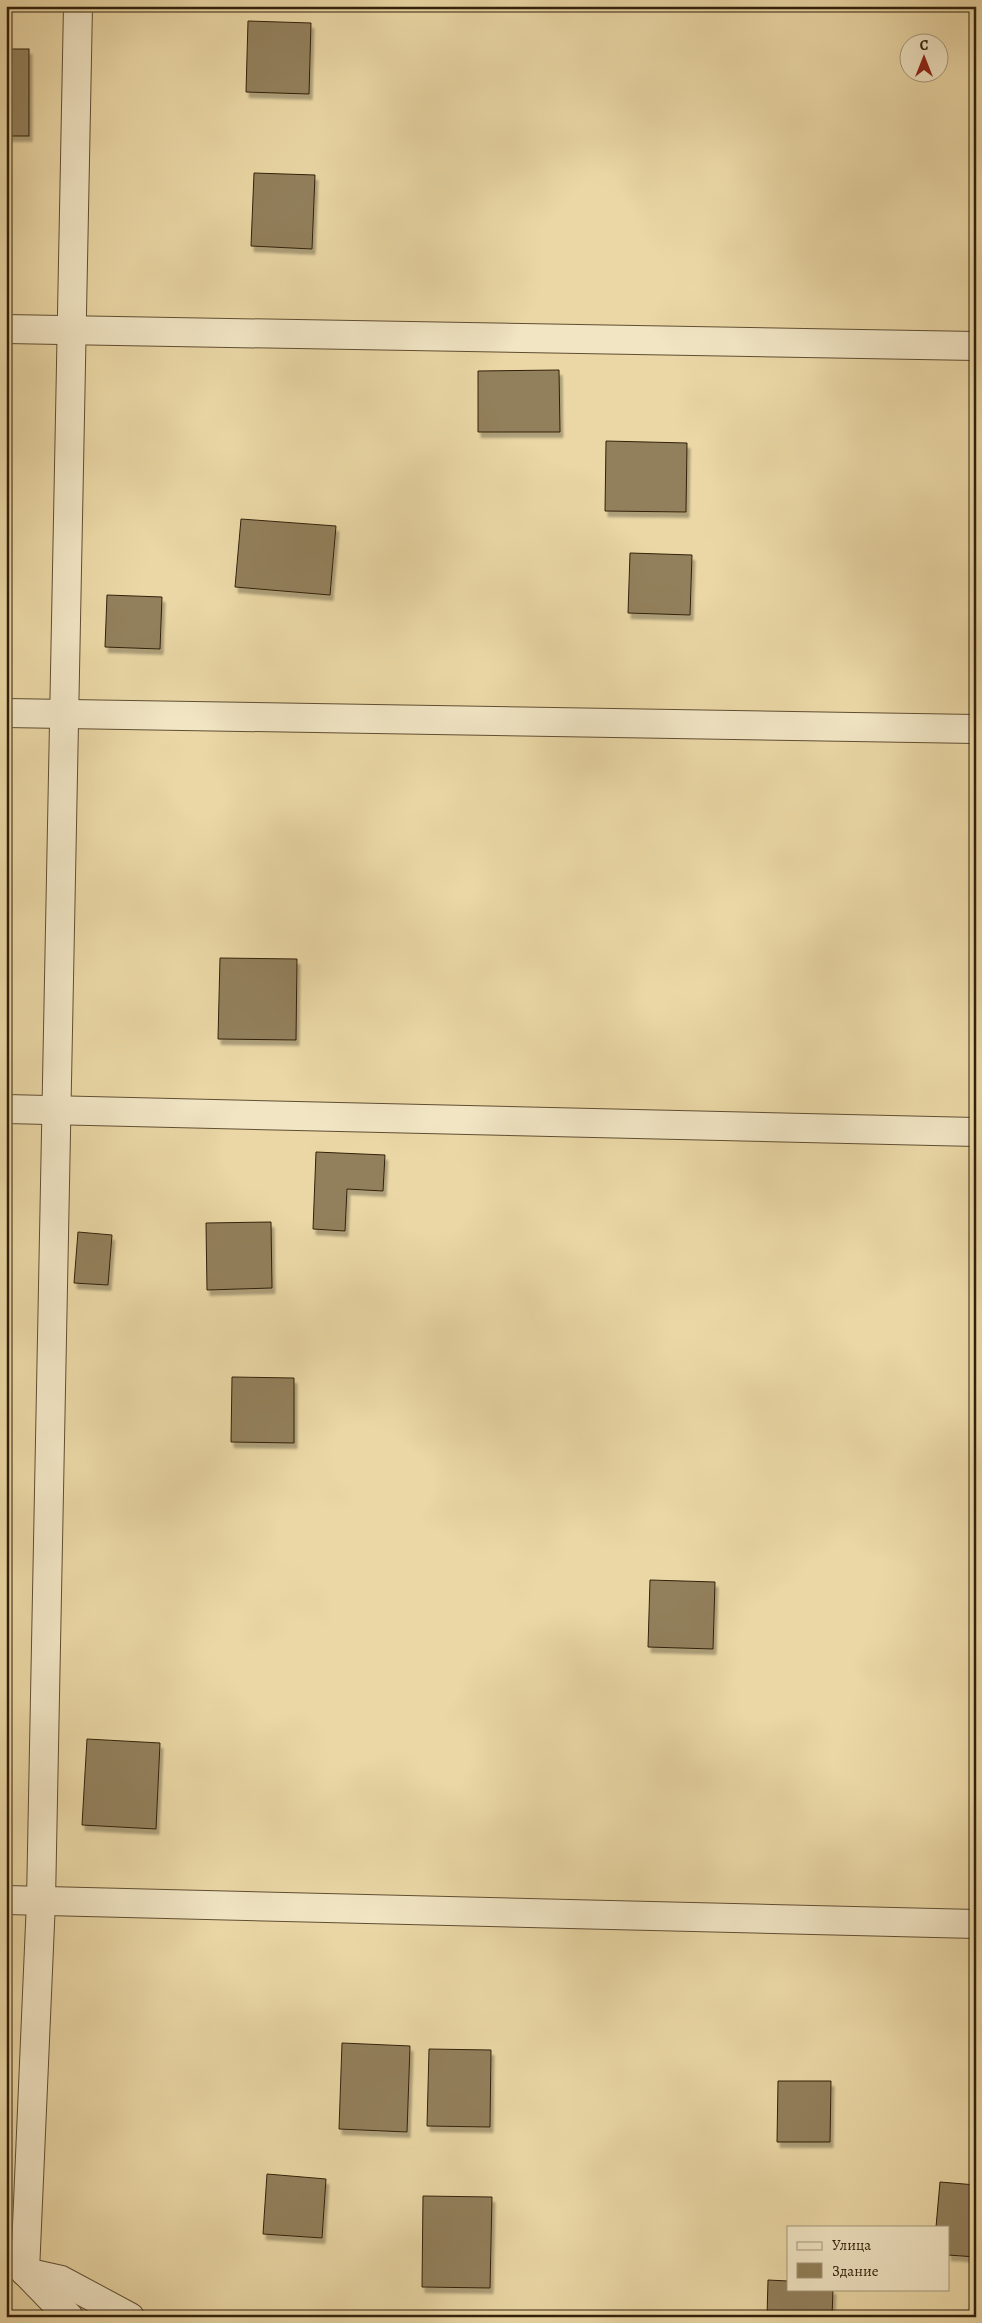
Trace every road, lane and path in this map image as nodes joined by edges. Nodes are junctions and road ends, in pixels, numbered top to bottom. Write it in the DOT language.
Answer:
graph roads {
  1 [pos="78,6"];
  2 [pos="6,329"];
  3 [pos="72,330"];
  4 [pos="976,346"];
  5 [pos="6,713"];
  6 [pos="64,714"];
  7 [pos="976,729"];
  8 [pos="6,1109"];
  9 [pos="56,1110"];
  10 [pos="976,1132"];
  11 [pos="6,1900"];
  12 [pos="41,1901"];
  13 [pos="976,1924"];
  14 [pos="6,2252"];
  15 [pos="25,2272"];
  16 [pos="69,2317"];
  17 [pos="130,2317"];
  1 -- 3 [label="street"];
  2 -- 3 [label="street"];
  3 -- 4 [label="street"];
  3 -- 6 [label="street"];
  5 -- 6 [label="street"];
  6 -- 7 [label="street"];
  6 -- 9 [label="street"];
  8 -- 9 [label="street"];
  9 -- 10 [label="street"];
  9 -- 12 [label="street"];
  11 -- 12 [label="street"];
  12 -- 13 [label="street"];
  12 -- 15 [label="street"];
  14 -- 15 [label="street"];
  15 -- 16 [label="street"];
  15 -- 17 [label="street"];
}
